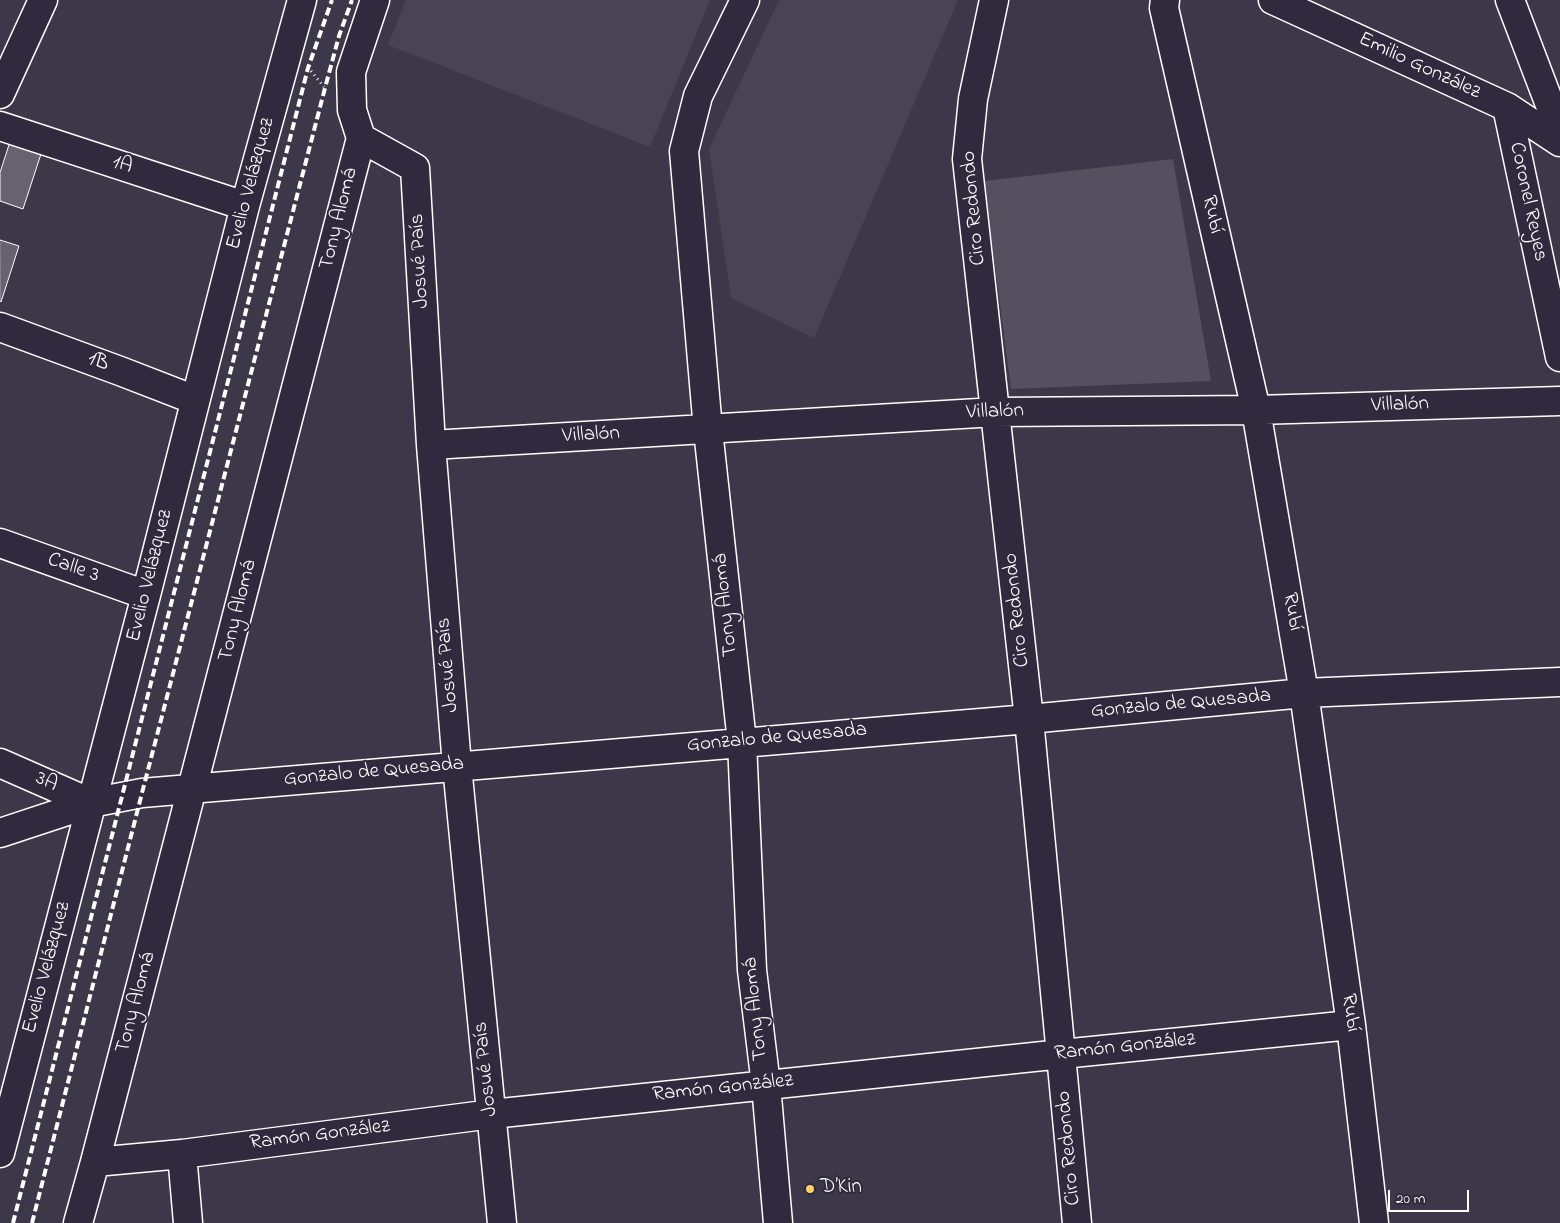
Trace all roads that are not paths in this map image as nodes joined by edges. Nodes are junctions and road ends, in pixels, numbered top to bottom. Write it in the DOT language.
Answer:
graph roads {
  1 [pos="43,0"];
  2 [pos="302,0"];
  3 [pos="375,0"];
  4 [pos="746,0"];
  5 [pos="994,0"];
  6 [pos="1273,0"];
  7 [pos="1510,0"];
  8 [pos="1164,4"];
  9 [pos="0,94"];
  10 [pos="1507,107"];
  11 [pos="0,126"];
  12 [pos="1560,131"];
  13 [pos="361,138"];
  14 [pos="1560,142"];
  15 [pos="245,206"];
  16 [pos="0,327"];
  17 [pos="1560,357"];
  18 [pos="195,400"];
  19 [pos="1560,401"];
  20 [pos="1256,410"];
  21 [pos="996,412"];
  22 [pos="708,430"];
  23 [pos="431,445"];
  24 [pos="0,543"];
  25 [pos="146,595"];
  26 [pos="1560,682"];
  27 [pos="1304,693"];
  28 [pos="1029,718"];
  29 [pos="742,742"];
  30 [pos="0,763"];
  31 [pos="457,766"];
  32 [pos="193,789"];
  33 [pos="91,803"];
  34 [pos="0,833"];
  35 [pos="1351,1026"];
  36 [pos="1062,1054"];
  37 [pos="766,1085"];
  38 [pos="492,1114"];
  39 [pos="0,1153"];
  40 [pos="182,1154"];
  41 [pos="95,1162"];
  42 [pos="78,1223"];
  43 [pos="188,1223"];
  44 [pos="502,1223"];
  45 [pos="778,1223"];
  46 [pos="1077,1223"];
  47 [pos="1374,1223"];
  1 -- 9 [label="street"];
  2 -- 15 [label="street, Evelio Velázquez"];
  3 -- 13 [label="street"];
  4 -- 22 [label="street, Tony Alomá"];
  5 -- 21 [label="street, Ciro Redondo"];
  6 -- 10 [label="street, Emilio González"];
  7 -- 12 [label="street"];
  8 -- 20 [label="street, Rubí"];
  10 -- 14 [label="street, Emilio González"];
  10 -- 17 [label="street, Coronel Reyes"];
  11 -- 15 [label="street, 1A"];
  13 -- 23 [label="street, Josué País"];
  13 -- 32 [label="street, Tony Alomá"];
  15 -- 18 [label="street, Evelio Velázquez"];
  16 -- 18 [label="street, 1B"];
  18 -- 25 [label="street, Evelio Velázquez"];
  19 -- 20 [label="street, Villalón"];
  20 -- 21 [label="street, Villalón"];
  20 -- 27 [label="street, Rubí"];
  21 -- 22 [label="street, Villalón"];
  21 -- 28 [label="street, Ciro Redondo"];
  22 -- 23 [label="street, Villalón"];
  22 -- 29 [label="street, Tony Alomá"];
  23 -- 31 [label="street, Josué País"];
  24 -- 25 [label="street, Calle 3"];
  25 -- 33 [label="street, Evelio Velázquez"];
  26 -- 27 [label="street, Gonzalo de Quesada"];
  27 -- 28 [label="street, Gonzalo de Quesada"];
  27 -- 35 [label="street, Rubí"];
  28 -- 29 [label="street, Gonzalo de Quesada"];
  28 -- 36 [label="street, Ciro Redondo"];
  29 -- 31 [label="street, Gonzalo de Quesada"];
  29 -- 37 [label="street, Tony Alomá"];
  30 -- 33 [label="street, 3A"];
  31 -- 32 [label="street, Gonzalo de Quesada"];
  31 -- 38 [label="street, Josué País"];
  32 -- 33 [label="street, Gonzalo de Quesada"];
  32 -- 41 [label="street, Tony Alomá"];
  33 -- 34 [label="street, Gonzalo de Quesada"];
  33 -- 39 [label="street, Evelio Velázquez"];
  35 -- 36 [label="street, Ramón González"];
  35 -- 47 [label="street, Rubí"];
  36 -- 37 [label="street, Ramón González"];
  36 -- 46 [label="street, Ciro Redondo"];
  37 -- 38 [label="street, Ramón González"];
  37 -- 45 [label="street, Tony Alomá"];
  38 -- 40 [label="street, Ramón González"];
  38 -- 44 [label="street, Josué País"];
  40 -- 41 [label="street, Ramón González"];
  40 -- 43 [label="street"];
  41 -- 42 [label="street, Tony Alomá"];
}
